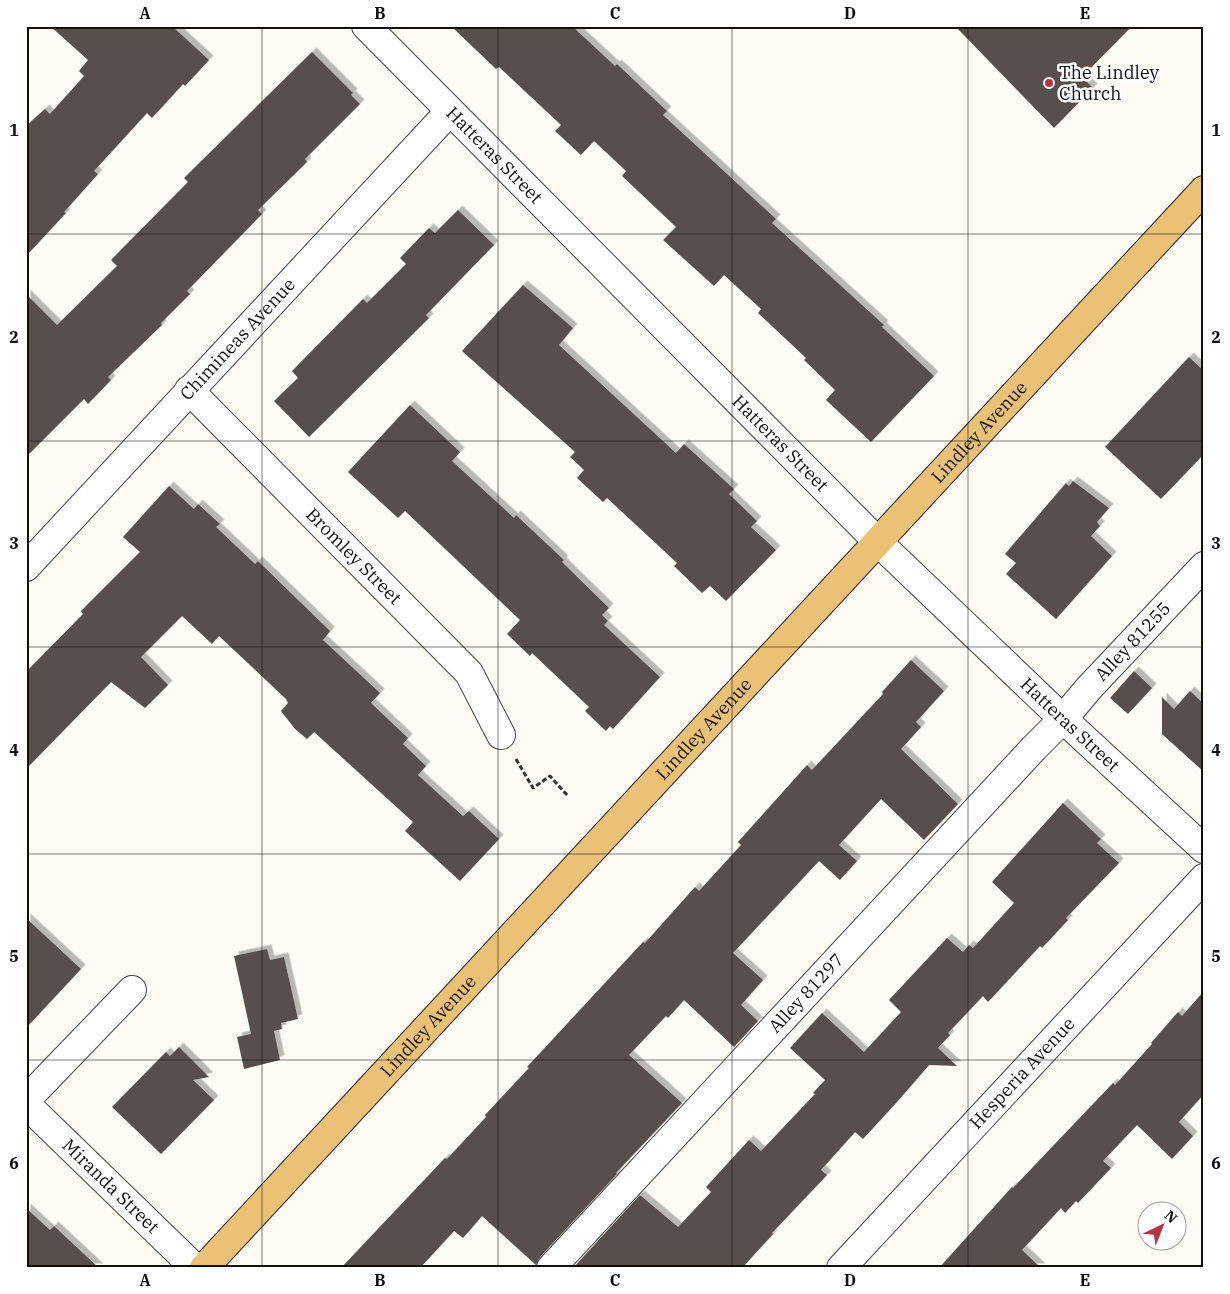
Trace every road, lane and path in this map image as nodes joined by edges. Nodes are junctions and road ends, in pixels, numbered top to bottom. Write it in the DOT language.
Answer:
graph roads {
  1 [pos="366,26"];
  2 [pos="450,111"];
  3 [pos="1204,190"];
  4 [pos="189,390"];
  5 [pos="878,542"];
  6 [pos="1204,566"];
  7 [pos="26,567"];
  8 [pos="1063,719"];
  9 [pos="501,735"];
  10 [pos="567,795"];
  11 [pos="1204,849"];
  12 [pos="1204,878"];
  13 [pos="132,990"];
  14 [pos="26,1100"];
  15 [pos="26,1104"];
  16 [pos="195,1268"];
  17 [pos="204,1268"];
  18 [pos="551,1268"];
  19 [pos="841,1268"];
  1 -- 2 [label="street, Hatteras Street"];
  2 -- 4 [label="street, Chimineas Avenue"];
  2 -- 5 [label="street, Hatteras Street"];
  3 -- 5 [label="main road, Lindley Avenue"];
  4 -- 7 [label="street, Chimineas Avenue"];
  4 -- 9 [label="street, Bromley Street"];
  5 -- 8 [label="street, Hatteras Street"];
  5 -- 17 [label="main road, Lindley Avenue"];
  6 -- 8 [label="street, Alley 81255"];
  8 -- 11 [label="street, Hatteras Street"];
  8 -- 18 [label="street, Alley 81297"];
  9 -- 10 [label="path"];
  12 -- 19 [label="street, Hesperia Avenue"];
  13 -- 14 [label="street"];
  15 -- 16 [label="street, Miranda Street"];
}
